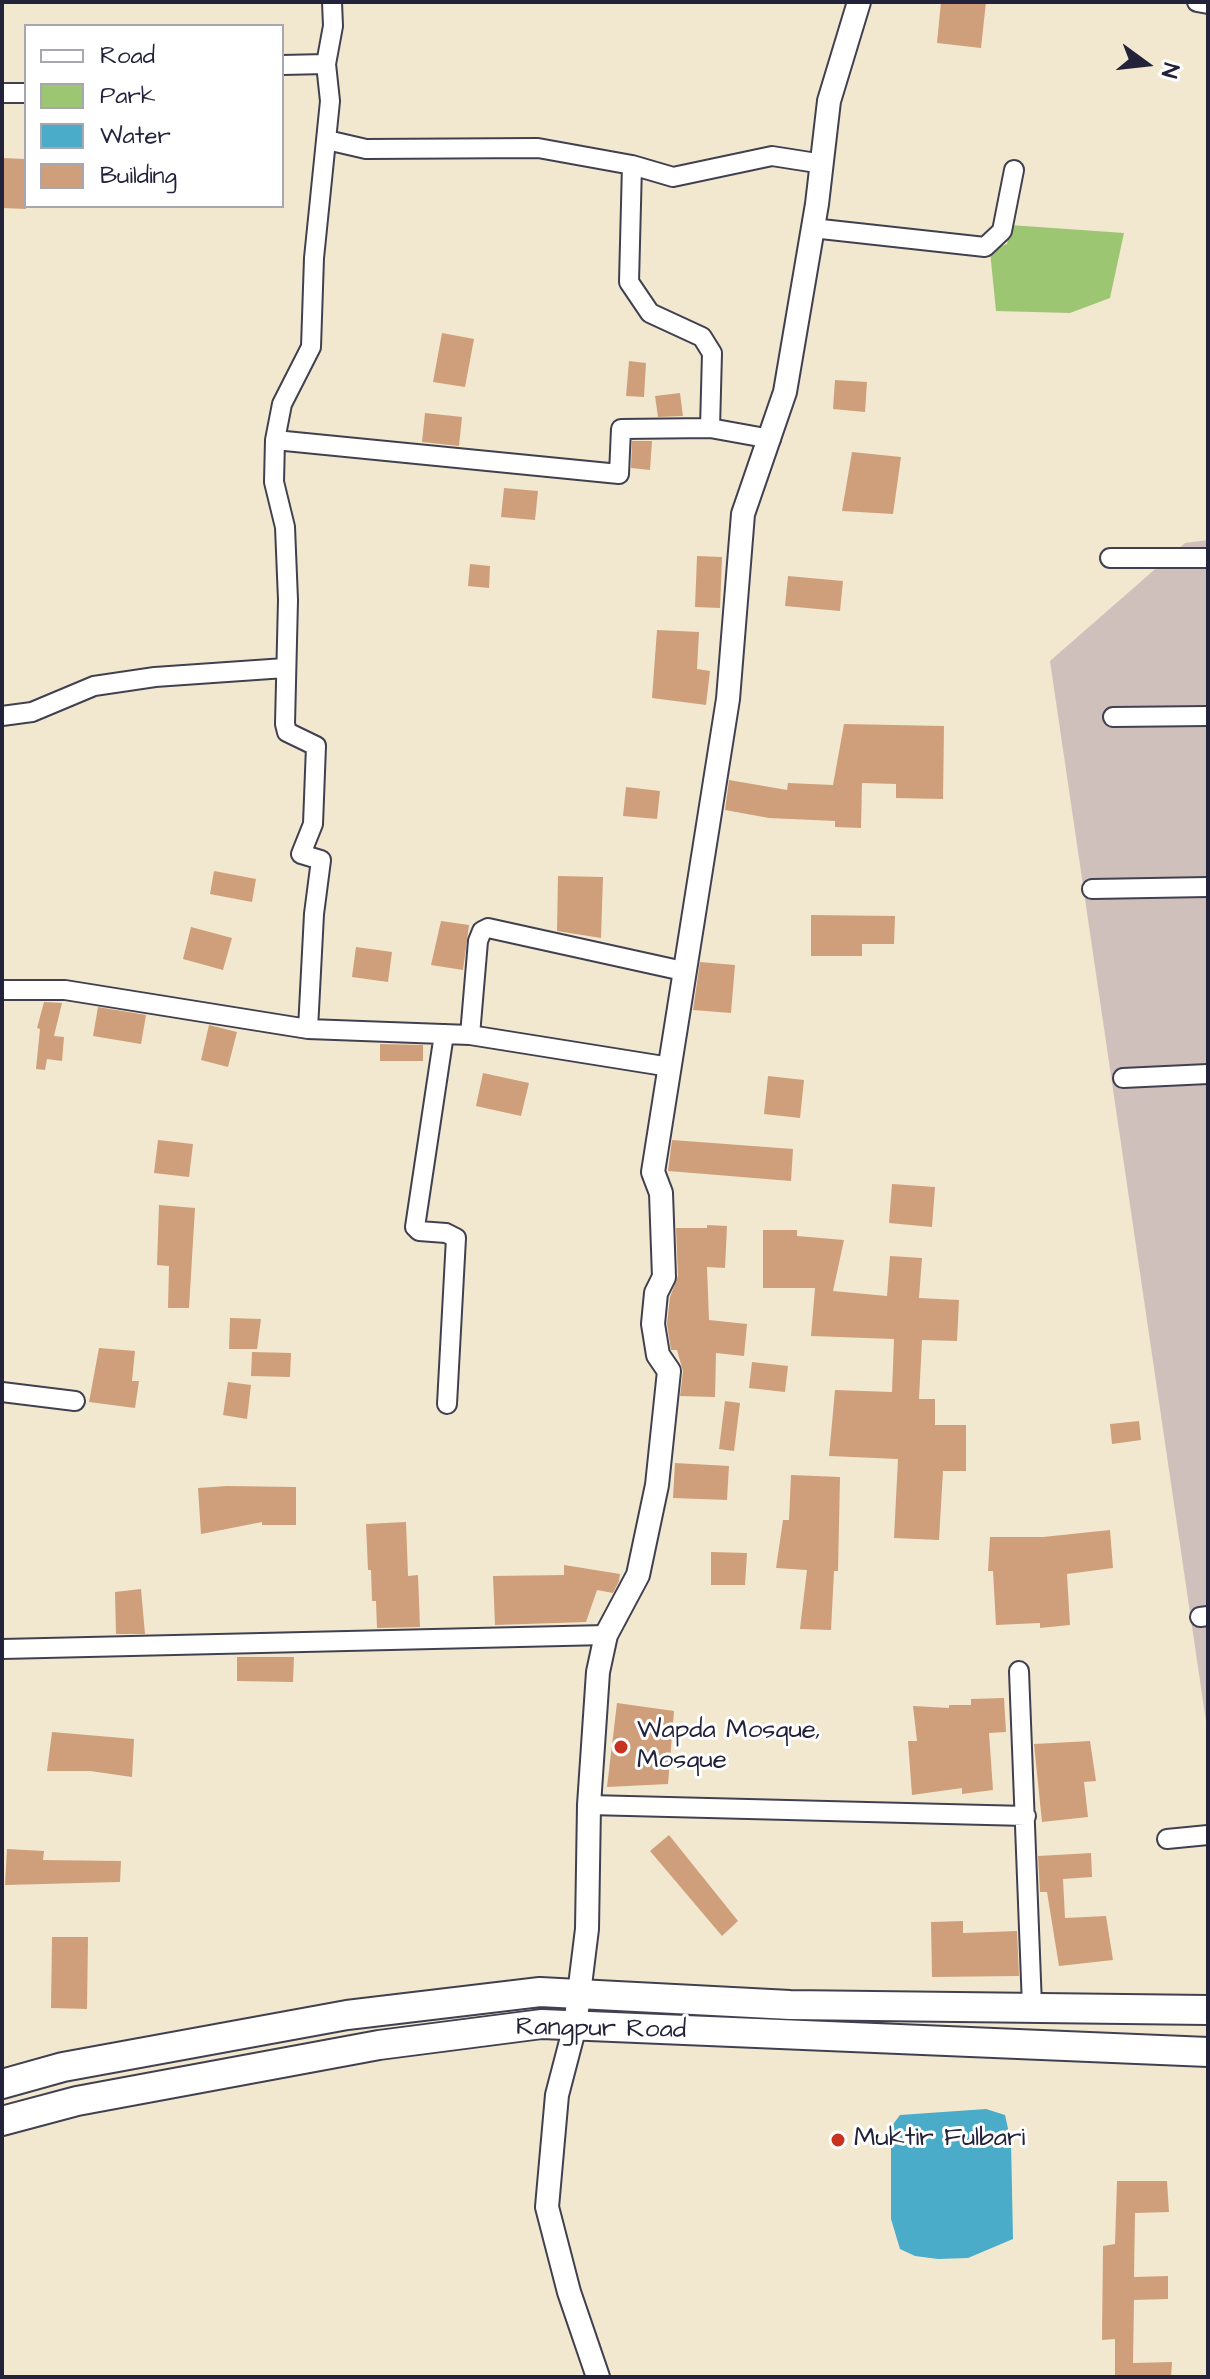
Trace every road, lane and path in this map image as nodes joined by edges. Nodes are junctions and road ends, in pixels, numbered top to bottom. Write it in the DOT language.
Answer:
graph roads {
  1 [pos="332,2"];
  2 [pos="859,2"];
  3 [pos="1197,2"];
  4 [pos="1208,4"];
  5 [pos="326,64"];
  6 [pos="284,65"];
  7 [pos="2,93"];
  8 [pos="24,93"];
  9 [pos="327,140"];
  10 [pos="823,164"];
  11 [pos="632,165"];
  12 [pos="1014,170"];
  13 [pos="812,228"];
  14 [pos="710,428"];
  15 [pos="771,439"];
  16 [pos="275,440"];
  17 [pos="1110,558"];
  18 [pos="1208,558"];
  19 [pos="285,668"];
  20 [pos="2,716"];
  21 [pos="1208,716"];
  22 [pos="1113,717"];
  23 [pos="1208,887"];
  24 [pos="1092,889"];
  25 [pos="683,971"];
  26 [pos="2,990"];
  27 [pos="308,1029"];
  28 [pos="444,1034"];
  29 [pos="470,1035"];
  30 [pos="670,1067"];
  31 [pos="1208,1074"];
  32 [pos="1123,1078"];
  33 [pos="2,1392"];
  34 [pos="75,1401"];
  35 [pos="447,1404"];
  36 [pos="606,1635"];
  37 [pos="2,1649"];
  38 [pos="1019,1671"];
  39 [pos="589,1805"];
  40 [pos="1026,1816"];
  41 [pos="1208,1835"];
  42 [pos="1167,1839"];
  43 [pos="579,1992"];
  44 [pos="1032,2006"];
  45 [pos="1208,2010"];
  46 [pos="575,2026"];
  47 [pos="1208,2052"];
  48 [pos="2,2084"];
  49 [pos="2,2121"];
  50 [pos="598,2377"];
  1 -- 5 [label="street"];
  2 -- 10 [label="street"];
  3 -- 4 [label="street"];
  5 -- 6 [label="street"];
  5 -- 9 [label="street"];
  7 -- 8 [label="street"];
  9 -- 11 [label="street"];
  9 -- 16 [label="street"];
  10 -- 11 [label="street"];
  10 -- 13 [label="street"];
  11 -- 14 [label="street"];
  12 -- 13 [label="street"];
  13 -- 15 [label="street"];
  14 -- 15 [label="street"];
  14 -- 16 [label="street"];
  15 -- 25 [label="street"];
  16 -- 19 [label="street"];
  17 -- 18 [label="street"];
  19 -- 20 [label="street"];
  19 -- 27 [label="street"];
  21 -- 22 [label="street"];
  23 -- 24 [label="street"];
  25 -- 29 [label="street"];
  25 -- 30 [label="street"];
  26 -- 27 [label="street"];
  27 -- 28 [label="street"];
  28 -- 29 [label="street"];
  28 -- 35 [label="street"];
  29 -- 30 [label="street"];
  30 -- 36 [label="street"];
  31 -- 32 [label="street"];
  33 -- 34 [label="street"];
  36 -- 37 [label="street"];
  36 -- 39 [label="street"];
  38 -- 40 [label="street"];
  39 -- 40 [label="street"];
  39 -- 43 [label="street"];
  40 -- 44 [label="street"];
  41 -- 42 [label="street"];
  43 -- 44 [label="highway, Rangpur Road"];
  43 -- 46 [label="street"];
  43 -- 48 [label="highway, Rangpur Road"];
  44 -- 45 [label="highway, Rangpur Road"];
  46 -- 47 [label="highway, Rangpur Road"];
  46 -- 49 [label="highway, Rangpur Road"];
  46 -- 50 [label="street"];
}
